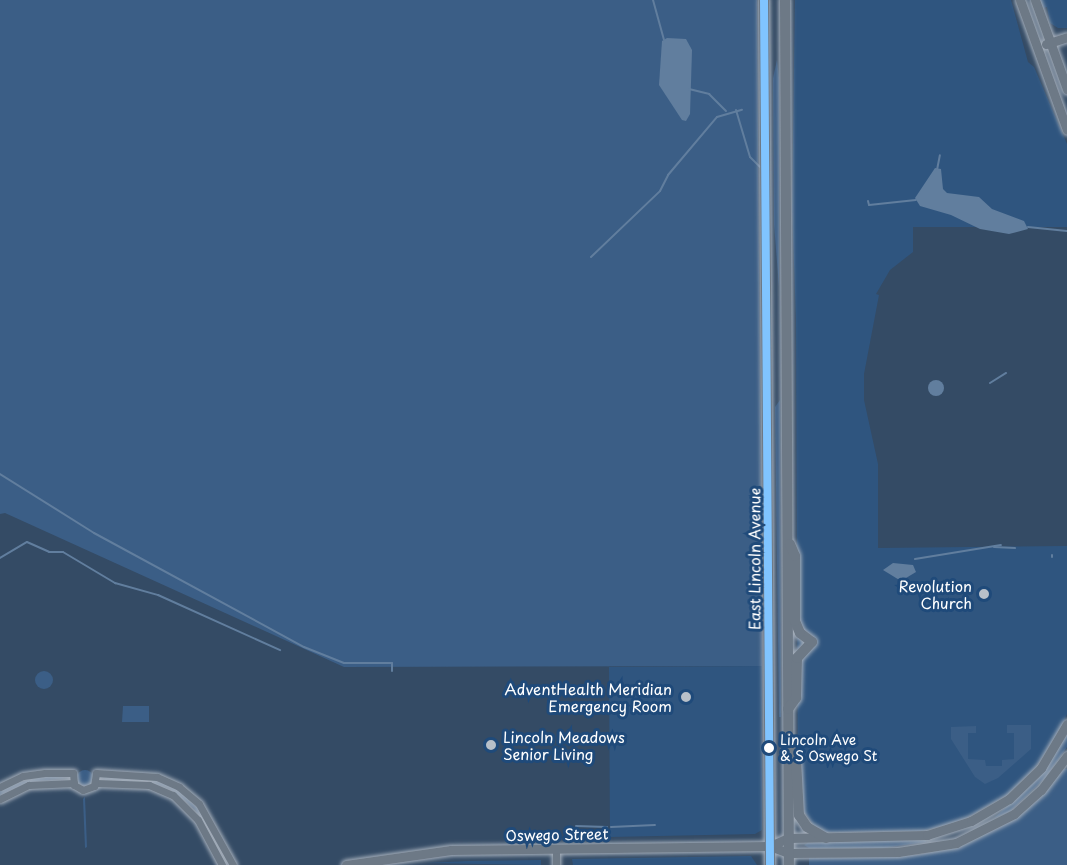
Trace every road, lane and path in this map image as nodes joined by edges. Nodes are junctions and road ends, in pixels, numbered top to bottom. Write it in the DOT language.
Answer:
graph roads {
  1 [pos="764,0"];
  2 [pos="785,0"];
  3 [pos="1020,0"];
  4 [pos="1035,0"];
  5 [pos="1067,37"];
  6 [pos="1050,43"];
  7 [pos="1036,48"];
  8 [pos="1067,89"];
  9 [pos="1067,130"];
  10 [pos="787,537"];
  11 [pos="788,710"];
  12 [pos="1067,724"];
  13 [pos="788,740"];
  14 [pos="1067,756"];
  15 [pos="74,783"];
  16 [pos="96,783"];
  17 [pos="0,787"];
  18 [pos="0,799"];
  19 [pos="826,837"];
  20 [pos="788,838"];
  21 [pos="770,846"];
  22 [pos="556,849"];
  23 [pos="789,853"];
  24 [pos="222,865"];
  25 [pos="233,865"];
  26 [pos="346,865"];
  27 [pos="556,865"];
  28 [pos="770,865"];
  29 [pos="789,865"];
  1 -- 21 [label="main road, East Lincoln Avenue"];
  2 -- 10 [label="main road"];
  3 -- 7 [label="main road"];
  4 -- 6 [label="main road"];
  5 -- 6 [label="main road"];
  6 -- 7 [label="main road"];
  6 -- 8 [label="main road"];
  7 -- 9 [label="main road"];
  10 -- 11 [label="main road"];
  10 -- 11 [label="main road"];
  11 -- 13 [label="main road"];
  12 -- 19 [label="main road, Oswego Street"];
  13 -- 19 [label="main road"];
  13 -- 20 [label="main road"];
  14 -- 23 [label="main road, Oswego Street"];
  15 -- 16 [label="street"];
  15 -- 17 [label="street"];
  15 -- 18 [label="street"];
  16 -- 24 [label="street"];
  16 -- 25 [label="street"];
  19 -- 20 [label="main road, Oswego Street"];
  20 -- 21 [label="main road, Oswego Street"];
  20 -- 23 [label="main road"];
  21 -- 22 [label="main road, Oswego Street"];
  21 -- 23 [label="main road, Oswego Street"];
  21 -- 28 [label="main road, East Lincoln Avenue"];
  22 -- 26 [label="main road, Oswego Street"];
  22 -- 27 [label="street"];
  23 -- 29 [label="main road"];
}
